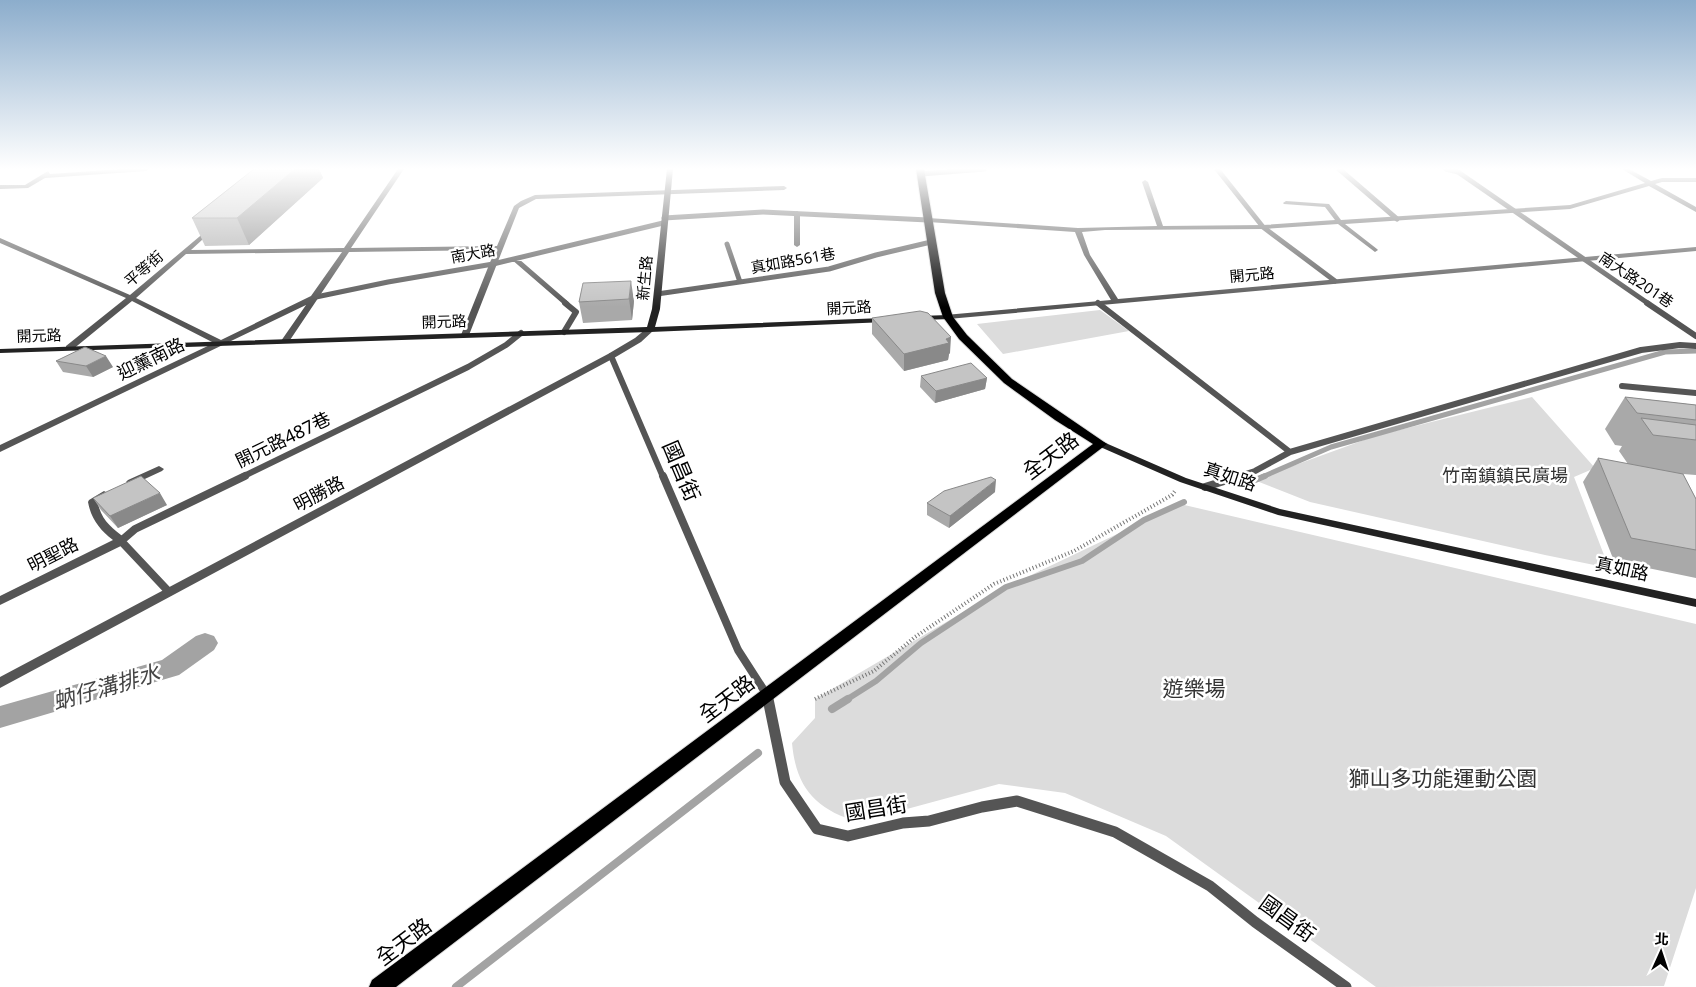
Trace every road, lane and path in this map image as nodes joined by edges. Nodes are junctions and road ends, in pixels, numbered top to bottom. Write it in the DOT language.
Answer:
graph roads {
  1 [pos="370,215"];
  2 [pos="512,215"];
  3 [pos="664,215"];
  4 [pos="697,215"];
  5 [pos="797,215"];
  6 [pos="820,215"];
  7 [pos="927,215"];
  8 [pos="1156,215"];
  9 [pos="1254,215"];
  10 [pos="1334,215"];
  11 [pos="1392,215"];
  12 [pos="1448,215"];
  13 [pos="1521,215"];
  14 [pos="1397,219"];
  15 [pos="221,220"];
  16 [pos="928,220"];
  17 [pos="663,221"];
  18 [pos="1339,222"];
  19 [pos="1263,227"];
  20 [pos="1161,228"];
  21 [pos="1078,230"];
  22 [pos="0,240"];
  23 [pos="932,242"];
  24 [pos="727,244"];
  25 [pos="797,245"];
  26 [pos="498,248"];
  27 [pos="1696,249"];
  28 [pos="346,250"];
  29 [pos="1375,250"];
  30 [pos="184,252"];
  31 [pos="515,259"];
  32 [pos="1582,259"];
  33 [pos="493,264"];
  34 [pos="1335,281"];
  35 [pos="740,282"];
  36 [pos="657,294"];
  37 [pos="316,296"];
  38 [pos="131,298"];
  39 [pos="1115,301"];
  40 [pos="1098,303"];
  41 [pos="948,317"];
  42 [pos="908,319"];
  43 [pos="889,320"];
  44 [pos="650,330"];
  45 [pos="521,332"];
  46 [pos="564,332"];
  47 [pos="465,335"];
  48 [pos="1696,336"];
  49 [pos="285,341"];
  50 [pos="221,343"];
  51 [pos="1696,346"];
  52 [pos="69,348"];
  53 [pos="0,351"];
  54 [pos="611,356"];
  55 [pos="1622,386"];
  56 [pos="1696,393"];
  57 [pos="1101,444"];
  58 [pos="0,449"];
  59 [pos="1290,452"];
  60 [pos="159,469"];
  61 [pos="1183,480"];
  62 [pos="1204,487"];
  63 [pos="121,540"];
  64 [pos="169,592"];
  65 [pos="0,601"];
  66 [pos="1696,603"];
  67 [pos="0,683"];
  68 [pos="767,696"];
  69 [pos="815,699"];
  70 [pos="379,987"];
  71 [pos="1346,987"];
  1 -- 28 [label="street"];
  2 -- 26 [label="street"];
  3 -- 17 [label="main road, 新生路"];
  4 -- 17 [label="lane, 南大路"];
  5 -- 25 [label="street"];
  6 -- 16 [label="lane, 南大路"];
  7 -- 16 [label="main road, 真如路"];
  8 -- 20 [label="street"];
  9 -- 19 [label="lane"];
  10 -- 18 [label="street"];
  11 -- 14 [label="lane"];
  12 -- 14 [label="street, 南大路"];
  13 -- 32 [label="lane, 南大路201巷"];
  14 -- 18 [label="street, 南大路"];
  15 -- 30 [label="street, 平等街"];
  16 -- 21 [label="street, 南大路"];
  16 -- 23 [label="main road, 真如路"];
  17 -- 31 [label="lane, 南大路"];
  17 -- 36 [label="main road, 新生路"];
  18 -- 19 [label="street, 南大路"];
  18 -- 29 [label="street"];
  19 -- 20 [label="street, 南大路"];
  19 -- 34 [label="lane"];
  20 -- 21 [label="street, 南大路"];
  21 -- 39 [label="street"];
  22 -- 38 [label="street"];
  23 -- 35 [label="lane, 真如路561巷"];
  23 -- 41 [label="main road, 真如路"];
  24 -- 35 [label="lane"];
  26 -- 28 [label="street"];
  26 -- 33 [label="street"];
  27 -- 32 [label="street, 開元路"];
  28 -- 30 [label="street"];
  28 -- 37 [label="street"];
  30 -- 38 [label="street, 平等街"];
  31 -- 33 [label="lane, 南大路"];
  31 -- 46 [label="lane"];
  32 -- 34 [label="street, 開元路"];
  32 -- 48 [label="lane, 南大路201巷"];
  33 -- 37 [label="lane, 南大路"];
  33 -- 47 [label="street"];
  34 -- 39 [label="street, 開元路"];
  35 -- 36 [label="lane, 真如路561巷"];
  36 -- 44 [label="main road, 新生路"];
  37 -- 49 [label="street"];
  37 -- 50 [label="street, 迎薰南路"];
  38 -- 50 [label="street"];
  38 -- 52 [label="street, 平等街"];
  39 -- 40 [label="street, 開元路"];
  40 -- 41 [label="street, 開元路"];
  40 -- 59 [label="lane"];
  41 -- 42 [label="main road, 開元路"];
  41 -- 57 [label="main road, 真如路"];
  43 -- 44 [label="main road, 開元路"];
  44 -- 46 [label="main road, 開元路"];
  44 -- 54 [label="street, 明勝路"];
  45 -- 46 [label="main road, 開元路"];
  45 -- 47 [label="main road, 開元路"];
  45 -- 63 [label="lane, 開元路487巷"];
  47 -- 49 [label="main road, 開元路"];
  49 -- 50 [label="main road, 開元路"];
  50 -- 52 [label="main road, 開元路"];
  50 -- 58 [label="street, 迎薰南路"];
  51 -- 59 [label="lane"];
  52 -- 53 [label="main road, 開元路"];
  54 -- 64 [label="street, 明勝路"];
  54 -- 68 [label="lane, 國昌街"];
  55 -- 56 [label="lane"];
  57 -- 61 [label="main road, 真如路"];
  57 -- 68 [label="main road, 全天路"];
  59 -- 62 [label="lane"];
  60 -- 63 [label="street"];
  61 -- 62 [label="main road, 真如路"];
  61 -- 69 [label="path"];
  62 -- 66 [label="main road, 真如路"];
  63 -- 64 [label="lane"];
  63 -- 65 [label="street, 明聖路"];
  64 -- 67 [label="street, 明勝路"];
  68 -- 70 [label="main road, 全天路"];
  68 -- 71 [label="lane, 國昌街"];
}
